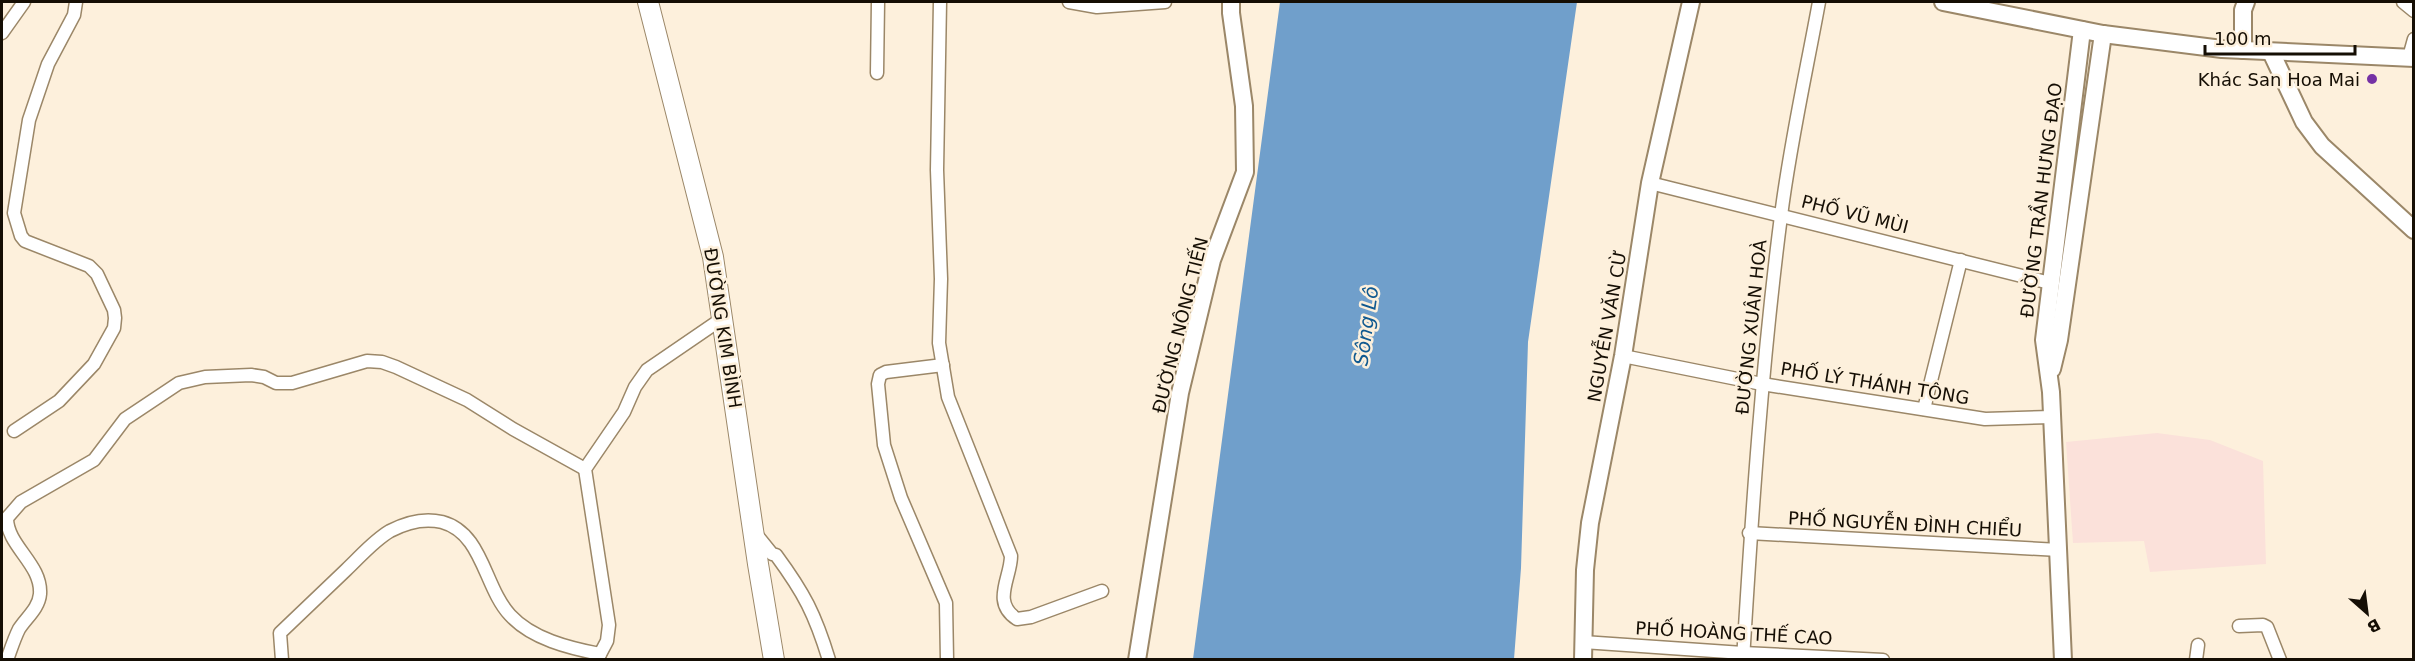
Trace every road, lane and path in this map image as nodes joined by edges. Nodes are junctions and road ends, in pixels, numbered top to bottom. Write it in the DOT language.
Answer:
graph roads {
  1 [pos="24,2"];
  2 [pos="76,2"];
  3 [pos="648,2"];
  4 [pos="878,2"];
  5 [pos="940,2"];
  6 [pos="1069,2"];
  7 [pos="1164,2"];
  8 [pos="1231,2"];
  9 [pos="1690,2"];
  10 [pos="1819,2"];
  11 [pos="1943,2"];
  12 [pos="2403,2"];
  13 [pos="2243,4"];
  14 [pos="2414,11"];
  15 [pos="2082,30"];
  16 [pos="2,33"];
  17 [pos="2103,34"];
  18 [pos="2414,39"];
  19 [pos="2243,50"];
  20 [pos="2271,52"];
  21 [pos="2411,58"];
  22 [pos="877,73"];
  23 [pos="1650,183"];
  24 [pos="1781,214"];
  25 [pos="2414,230"];
  26 [pos="1961,260"];
  27 [pos="2050,283"];
  28 [pos="723,318"];
  29 [pos="1623,356"];
  30 [pos="943,365"];
  31 [pos="2050,375"];
  32 [pos="1762,384"];
  33 [pos="1924,409"];
  34 [pos="2052,417"];
  35 [pos="14,431"];
  36 [pos="585,470"];
  37 [pos="1749,533"];
  38 [pos="2059,550"];
  39 [pos="765,559"];
  40 [pos="1102,591"];
  41 [pos="2240,626"];
  42 [pos="1583,642"];
  43 [pos="2198,645"];
  44 [pos="1743,656"];
  45 [pos="599,657"];
  46 [pos="8,660"];
  47 [pos="282,660"];
  48 [pos="774,660"];
  49 [pos="829,660"];
  50 [pos="947,660"];
  51 [pos="1137,660"];
  52 [pos="1583,660"];
  53 [pos="1883,660"];
  54 [pos="2063,660"];
  55 [pos="2196,660"];
  56 [pos="2280,660"];
  1 -- 16 [label="street"];
  2 -- 35 [label="street"];
  3 -- 28 [label="main road, ĐƯỜNG KIM BÌNH"];
  4 -- 22 [label="street"];
  5 -- 30 [label="street"];
  6 -- 7 [label="street"];
  8 -- 51 [label="street, ĐƯỜNG NÔNG TIẾN"];
  9 -- 23 [label="street, NGUYỄN VĂN CỪ"];
  10 -- 24 [label="street, ĐƯỜNG XUÂN HOÀ"];
  11 -- 15 [label="street"];
  12 -- 14 [label="street"];
  13 -- 19 [label="street"];
  15 -- 17 [label="street"];
  15 -- 27 [label="street, ĐƯỜNG TRẦN HƯNG ĐẠO"];
  17 -- 19 [label="street"];
  17 -- 31 [label="street, ĐƯỜNG TRẦN HƯNG ĐẠO"];
  18 -- 21 [label="street"];
  19 -- 20 [label="street"];
  20 -- 21 [label="street"];
  20 -- 25 [label="street"];
  23 -- 24 [label="street, PHỐ VŨ MÙI"];
  23 -- 29 [label="street, NGUYỄN VĂN CỪ"];
  24 -- 26 [label="street, PHỐ VŨ MÙI"];
  24 -- 32 [label="street, ĐƯỜNG XUÂN HOÀ"];
  26 -- 27 [label="street, PHỐ VŨ MÙI"];
  26 -- 33 [label="street"];
  27 -- 31 [label="street, ĐƯỜNG TRẦN HƯNG ĐẠO"];
  28 -- 36 [label="street"];
  28 -- 39 [label="main road, ĐƯỜNG KIM BÌNH"];
  29 -- 32 [label="street, PHỐ LÝ THÁNH TÔNG"];
  29 -- 42 [label="street, NGUYỄN VĂN CỪ"];
  30 -- 40 [label="street"];
  30 -- 50 [label="street"];
  31 -- 34 [label="street, ĐƯỜNG TRẦN HƯNG ĐẠO"];
  32 -- 33 [label="street, PHỐ LÝ THÁNH TÔNG"];
  32 -- 37 [label="street, ĐƯỜNG XUÂN HOÀ"];
  33 -- 34 [label="street, PHỐ LÝ THÁNH TÔNG"];
  34 -- 38 [label="street, ĐƯỜNG TRẦN HƯNG ĐẠO"];
  36 -- 45 [label="street"];
  36 -- 46 [label="street"];
  37 -- 38 [label="street, PHỐ NGUYỄN ĐÌNH CHIỂU"];
  37 -- 44 [label="street, ĐƯỜNG XUÂN HOÀ"];
  38 -- 54 [label="street, ĐƯỜNG TRẦN HƯNG ĐẠO"];
  39 -- 48 [label="main road, ĐƯỜNG KIM BÌNH"];
  39 -- 49 [label="street"];
  41 -- 56 [label="street"];
  42 -- 44 [label="street, PHỐ HOÀNG THẾ CAO"];
  42 -- 52 [label="street, NGUYỄN VĂN CỪ"];
  43 -- 55 [label="street"];
  44 -- 53 [label="street, PHỐ HOÀNG THẾ CAO"];
  45 -- 47 [label="street"];
}
